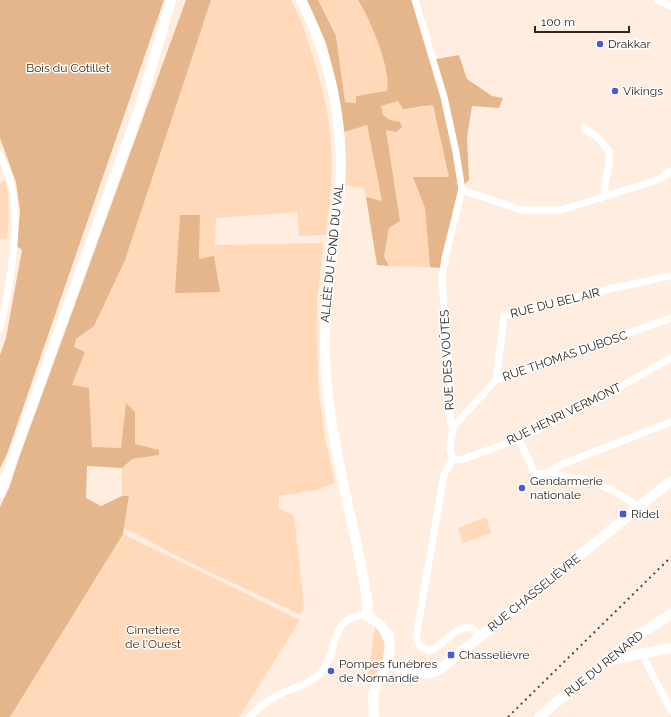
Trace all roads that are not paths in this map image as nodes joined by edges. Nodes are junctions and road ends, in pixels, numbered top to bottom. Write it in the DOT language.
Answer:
graph roads {
  1 [pos="171,0"];
  2 [pos="301,0"];
  3 [pos="414,0"];
  4 [pos="657,0"];
  5 [pos="671,6"];
  6 [pos="584,128"];
  7 [pos="0,155"];
  8 [pos="671,171"];
  9 [pos="462,190"];
  10 [pos="609,196"];
  11 [pos="671,276"];
  12 [pos="671,318"];
  13 [pos="0,328"];
  14 [pos="671,358"];
  15 [pos="496,380"];
  16 [pos="671,422"];
  17 [pos="453,427"];
  18 [pos="519,439"];
  19 [pos="453,459"];
  20 [pos="552,472"];
  21 [pos="671,481"];
  22 [pos="0,493"];
  23 [pos="638,507"];
  24 [pos="371,614"];
  25 [pos="671,614"];
  26 [pos="481,636"];
  27 [pos="671,648"];
  28 [pos="621,649"];
  29 [pos="630,656"];
  30 [pos="608,660"];
  31 [pos="646,662"];
  32 [pos="387,664"];
  33 [pos="671,710"];
  34 [pos="249,717"];
  35 [pos="374,717"];
  36 [pos="539,717"];
  1 -- 22 [label="street"];
  2 -- 24 [label="street, ALLÉE DU FOND DU VAL"];
  3 -- 9 [label="street, RUE DES VOÛTES"];
  4 -- 5 [label="street"];
  6 -- 10 [label="street"];
  7 -- 13 [label="street"];
  8 -- 10 [label="street"];
  9 -- 10 [label="street"];
  9 -- 17 [label="street, RUE DES VOÛTES"];
  11 -- 15 [label="street, RUE DU BEL AIR"];
  12 -- 15 [label="street, RUE THOMAS DUBOSC"];
  14 -- 18 [label="street, RUE HENRI VERMONT"];
  15 -- 17 [label="street, RUE THOMAS DUBOSC"];
  16 -- 20 [label="street"];
  17 -- 19 [label="street, RUE DES VOÛTES"];
  18 -- 19 [label="street, RUE HENRI VERMONT"];
  18 -- 20 [label="street"];
  19 -- 26 [label="street"];
  20 -- 23 [label="street"];
  21 -- 23 [label="street, RUE CHASSELIÈVRE"];
  23 -- 26 [label="street, RUE CHASSELIÈVRE"];
  24 -- 32 [label="street"];
  24 -- 34 [label="street"];
  25 -- 28 [label="street, RUE DU RENARD"];
  26 -- 32 [label="street, RUE CHASSELIÈVRE"];
  27 -- 29 [label="street"];
  28 -- 29 [label="street"];
  28 -- 30 [label="street, RUE DU RENARD"];
  29 -- 30 [label="street"];
  30 -- 36 [label="street, RUE DU RENARD"];
  31 -- 33 [label="street"];
  32 -- 35 [label="street"];
}
